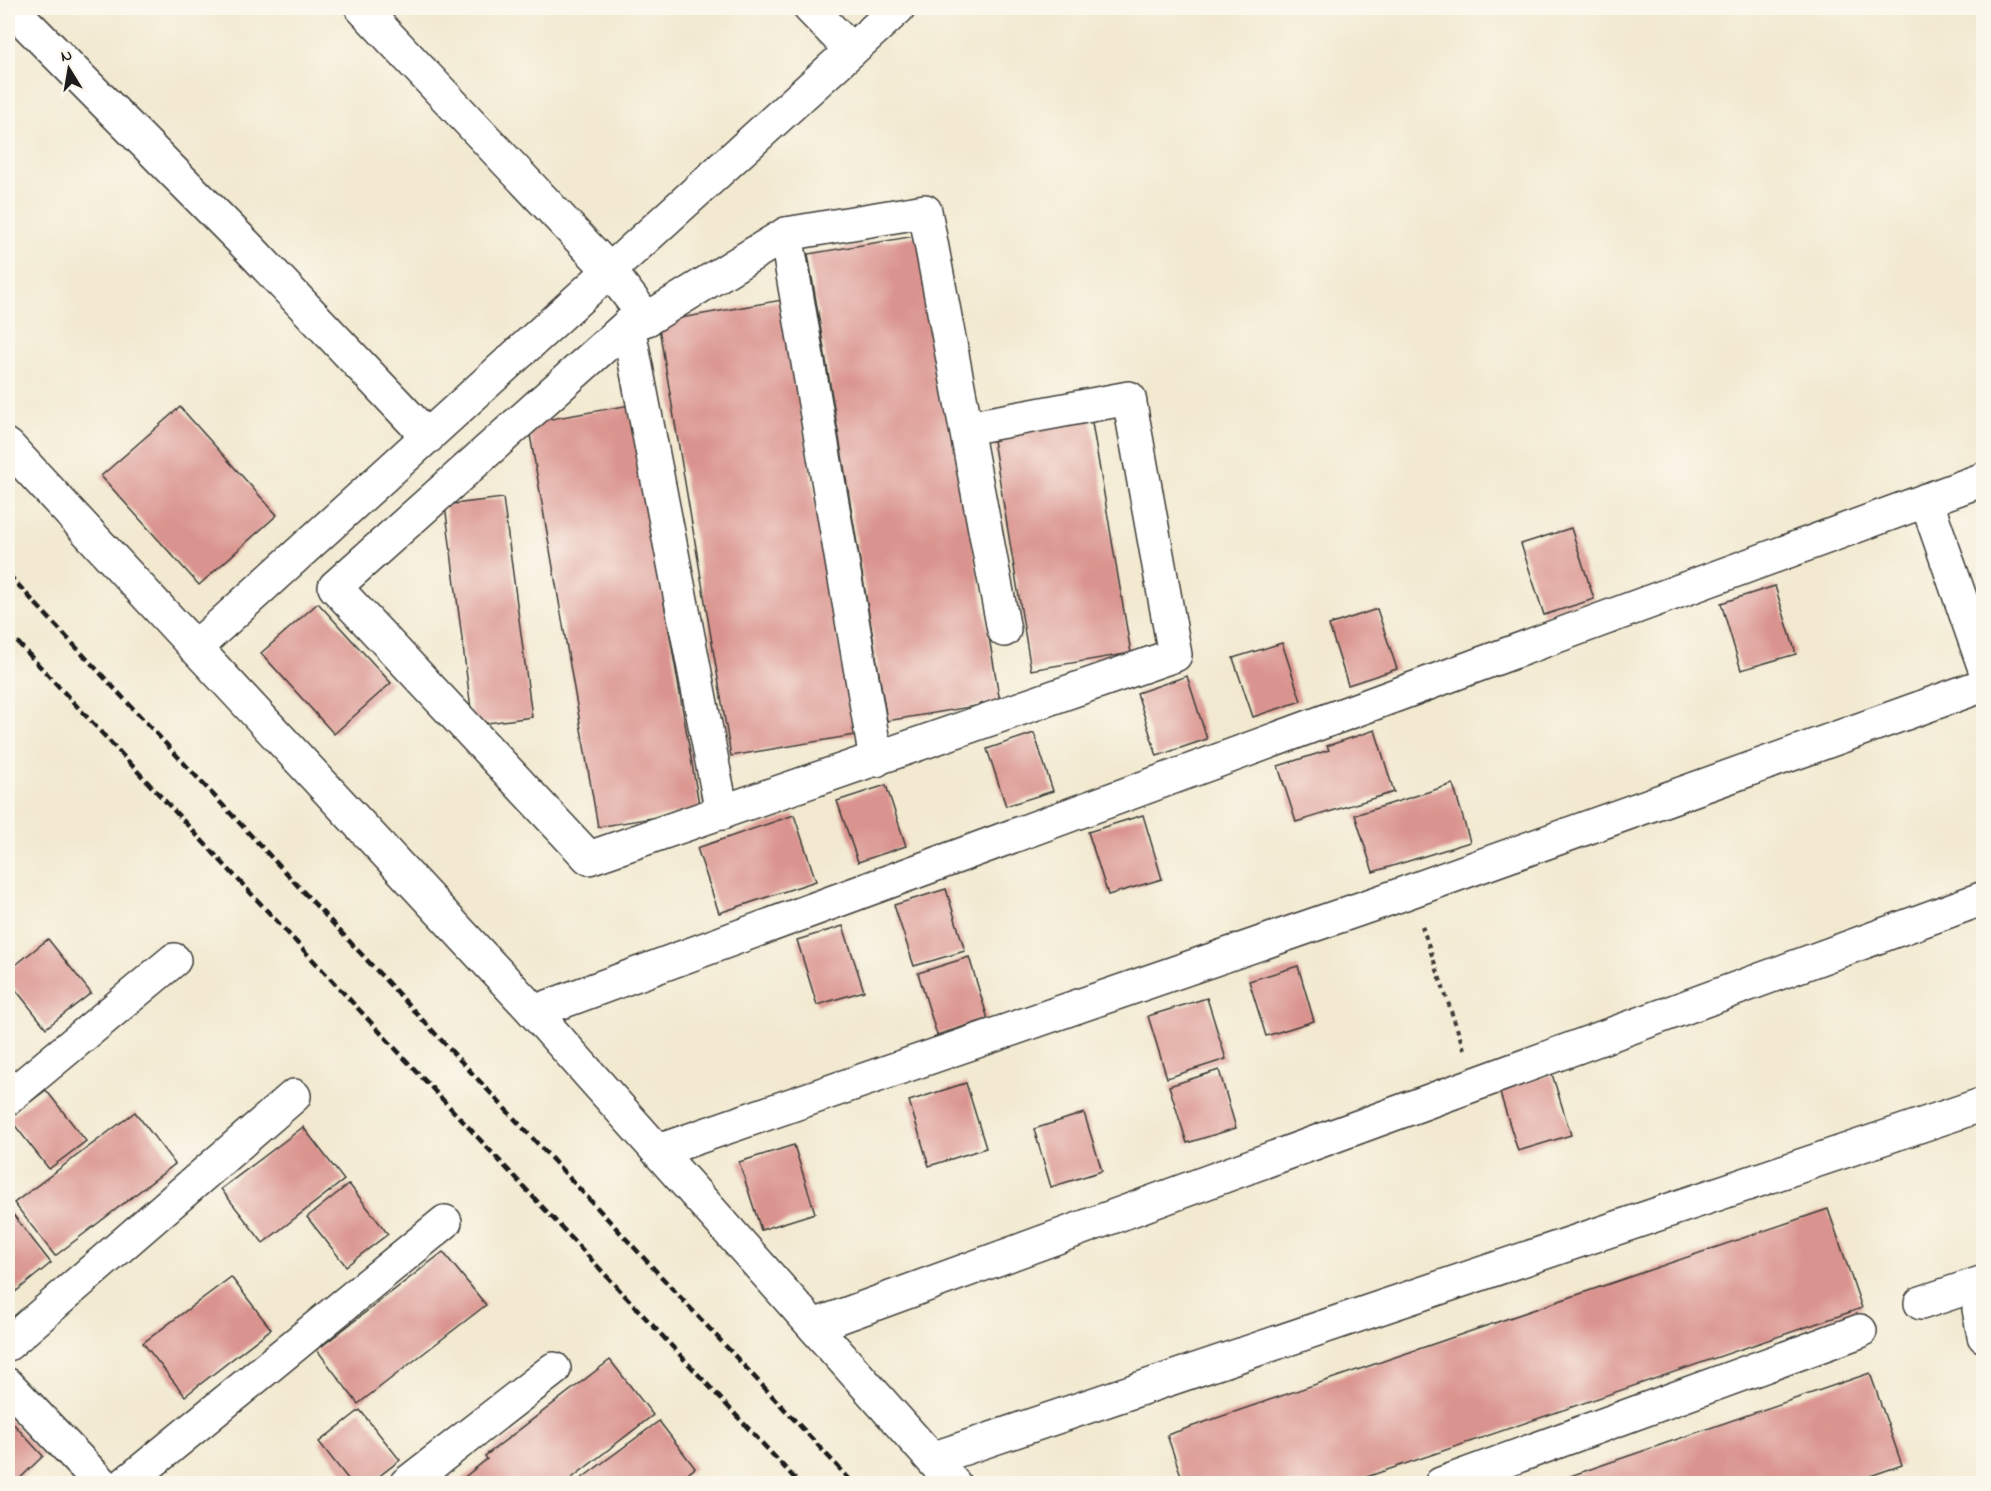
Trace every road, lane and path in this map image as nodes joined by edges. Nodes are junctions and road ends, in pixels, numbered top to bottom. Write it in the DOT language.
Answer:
graph roads {
  1 [pos="11,8"];
  2 [pos="362,8"];
  3 [pos="810,8"];
  4 [pos="898,8"];
  5 [pos="851,51"];
  6 [pos="786,234"];
  7 [pos="610,271"];
  8 [pos="638,322"];
  9 [pos="968,428"];
  10 [pos="428,437"];
  11 [pos="8,447"];
  12 [pos="1983,478"];
  13 [pos="1926,500"];
  14 [pos="1004,630"];
  15 [pos="195,648"];
  16 [pos="1983,666"];
  17 [pos="1983,685"];
  18 [pos="876,760"];
  19 [pos="722,813"];
  20 [pos="1411,891"];
  21 [pos="1983,898"];
  22 [pos="174,960"];
  23 [pos="534,1012"];
  24 [pos="1476,1085"];
  25 [pos="294,1096"];
  26 [pos="8,1098"];
  27 [pos="1983,1104"];
  28 [pos="658,1151"];
  29 [pos="445,1222"];
  30 [pos="1983,1282"];
  31 [pos="1983,1295"];
  32 [pos="1921,1304"];
  33 [pos="814,1326"];
  34 [pos="1860,1331"];
  35 [pos="1983,1336"];
  36 [pos="8,1344"];
  37 [pos="554,1369"];
  38 [pos="8,1384"];
  39 [pos="932,1459"];
  40 [pos="102,1484"];
  41 [pos="126,1484"];
  42 [pos="406,1484"];
  43 [pos="954,1484"];
  44 [pos="1441,1484"];
  1 -- 10 [label="street"];
  2 -- 7 [label="street"];
  3 -- 5 [label="street"];
  4 -- 5 [label="street"];
  5 -- 7 [label="street"];
  6 -- 8 [label="street"];
  6 -- 9 [label="street"];
  6 -- 18 [label="street"];
  7 -- 8 [label="street"];
  7 -- 10 [label="street"];
  8 -- 19 [label="street"];
  8 -- 19 [label="street"];
  9 -- 14 [label="street"];
  9 -- 18 [label="street"];
  10 -- 15 [label="street"];
  11 -- 15 [label="street"];
  12 -- 13 [label="street"];
  13 -- 16 [label="street"];
  13 -- 23 [label="street"];
  15 -- 23 [label="street"];
  17 -- 20 [label="street"];
  18 -- 19 [label="street"];
  20 -- 24 [label="path"];
  20 -- 28 [label="street"];
  21 -- 24 [label="street"];
  22 -- 26 [label="street"];
  23 -- 28 [label="street"];
  24 -- 33 [label="street"];
  25 -- 36 [label="street"];
  27 -- 39 [label="street"];
  28 -- 33 [label="street"];
  29 -- 41 [label="street"];
  30 -- 32 [label="street"];
  31 -- 35 [label="street"];
  33 -- 39 [label="street"];
  34 -- 44 [label="street"];
  37 -- 42 [label="street"];
  38 -- 40 [label="street"];
  39 -- 43 [label="street"];
}
